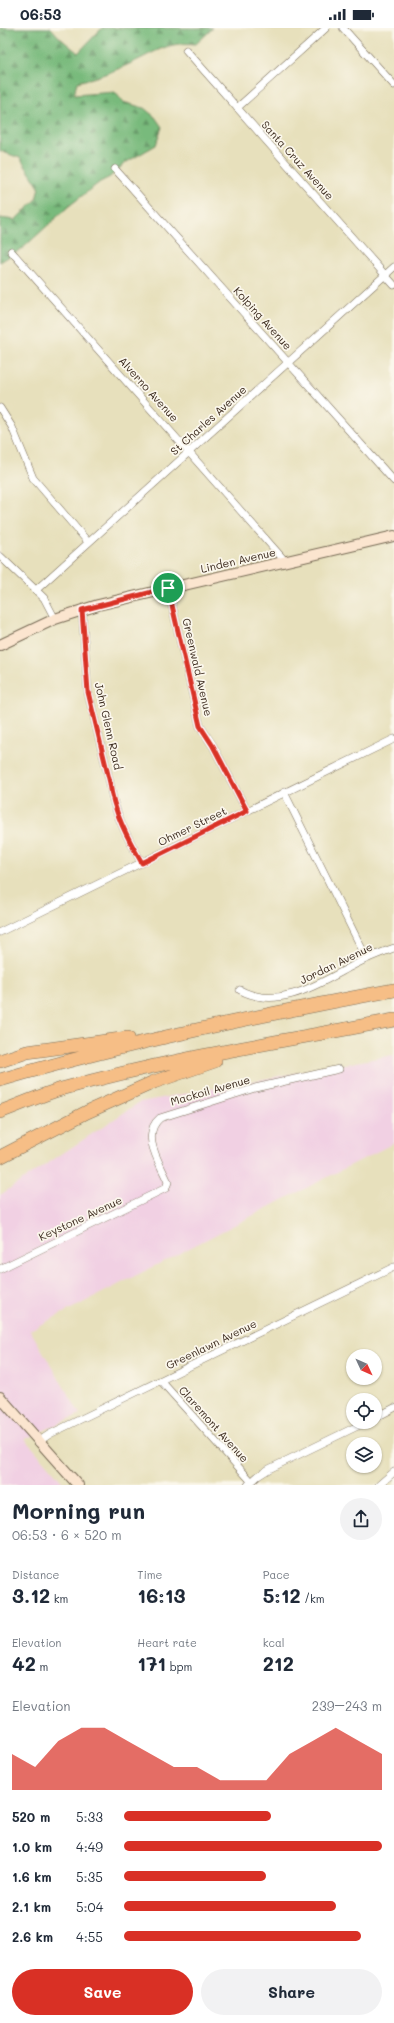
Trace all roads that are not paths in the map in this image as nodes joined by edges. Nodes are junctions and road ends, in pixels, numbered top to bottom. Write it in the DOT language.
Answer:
graph roads {
  1 [pos="326,28"];
  2 [pos="344,28"];
  3 [pos="186,50"];
  4 [pos="394,85"];
  5 [pos="237,108"];
  6 [pos="115,169"];
  7 [pos="11,251"];
  8 [pos="394,267"];
  9 [pos="385,275"];
  10 [pos="394,285"];
  11 [pos="288,363"];
  12 [pos="0,408"];
  13 [pos="189,452"];
  14 [pos="394,481"];
  15 [pos="394,536"];
  16 [pos="88,542"];
  17 [pos="0,556"];
  18 [pos="285,561"];
  19 [pos="168,588"];
  20 [pos="36,590"];
  21 [pos="82,610"];
  22 [pos="55,619"];
  23 [pos="0,644"];
  24 [pos="394,739"];
  25 [pos="284,792"];
  26 [pos="247,811"];
  27 [pos="142,863"];
  28 [pos="0,932"];
  29 [pos="394,948"];
  30 [pos="368,959"];
  31 [pos="240,990"];
  32 [pos="394,990"];
  33 [pos="394,1020"];
  34 [pos="217,1025"];
  35 [pos="254,1047"];
  36 [pos="0,1061"];
  37 [pos="340,1069"];
  38 [pos="0,1080"];
  39 [pos="0,1112"];
  40 [pos="0,1158"];
  41 [pos="168,1186"];
  42 [pos="394,1267"];
  43 [pos="0,1269"];
  44 [pos="161,1381"];
  45 [pos="0,1397"];
  46 [pos="394,1408"];
  47 [pos="382,1414"];
  48 [pos="352,1429"];
  49 [pos="38,1442"];
  50 [pos="394,1472"];
  51 [pos="249,1483"];
  52 [pos="78,1485"];
  53 [pos="379,1485"];
  1 -- 5 [label="street"];
  2 -- 4 [label="street"];
  3 -- 5 [label="street, Santa Cruz Avenue"];
  5 -- 9 [label="street, Santa Cruz Avenue"];
  6 -- 11 [label="street, Kolping Avenue"];
  7 -- 13 [label="street, Alverno Avenue"];
  8 -- 9 [label="street, St Charles Avenue"];
  9 -- 10 [label="street, Santa Cruz Avenue"];
  9 -- 11 [label="street, St Charles Avenue"];
  11 -- 13 [label="street, St Charles Avenue"];
  11 -- 14 [label="street, Kolping Avenue"];
  12 -- 16 [label="street"];
  13 -- 16 [label="street, St Charles Avenue"];
  13 -- 18 [label="street, Alverno Avenue"];
  15 -- 18 [label="main road, Linden Avenue"];
  16 -- 20 [label="street, St Charles Avenue"];
  17 -- 20 [label="street"];
  18 -- 19 [label="main road, Linden Avenue"];
  19 -- 21 [label="main road, Linden Avenue"];
  19 -- 26 [label="street, Greenwald Avenue"];
  20 -- 22 [label="street"];
  21 -- 22 [label="main road, Linden Avenue"];
  21 -- 27 [label="street, John Glenn Road"];
  22 -- 23 [label="main road, Linden Avenue"];
  24 -- 25 [label="street, Ohmer Street"];
  25 -- 26 [label="street, Ohmer Street"];
  25 -- 30 [label="street"];
  26 -- 27 [label="street, Ohmer Street"];
  27 -- 28 [label="street, Ohmer Street"];
  29 -- 30 [label="street, Jordan Avenue"];
  30 -- 31 [label="street, Jordan Avenue"];
  32 -- 34 [label="highway"];
  33 -- 35 [label="highway"];
  34 -- 36 [label="highway"];
  34 -- 38 [label="highway"];
  35 -- 39 [label="highway"];
  35 -- 40 [label="highway"];
  37 -- 41 [label="street, Mackoil Avenue"];
  41 -- 43 [label="street, Keystone Avenue"];
  42 -- 44 [label="street, Greenlawn Avenue"];
  44 -- 49 [label="street, Greenlawn Avenue"];
  44 -- 51 [label="street, Claremont Avenue"];
  45 -- 49 [label="main road"];
  46 -- 47 [label="street"];
  48 -- 51 [label="street"];
  49 -- 52 [label="main road"];
  50 -- 53 [label="street"];
}
